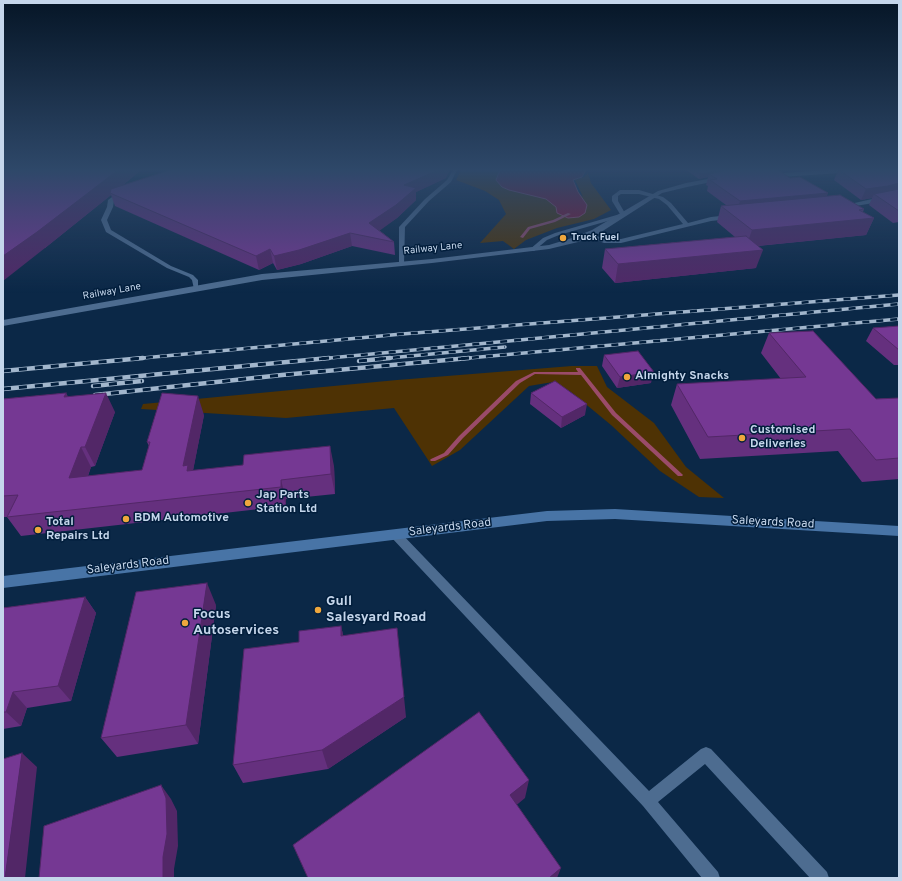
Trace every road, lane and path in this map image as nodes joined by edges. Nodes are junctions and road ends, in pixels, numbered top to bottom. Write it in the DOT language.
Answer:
graph roads {
  1 [pos="108,211"];
  2 [pos="417,211"];
  3 [pos="620,211"];
  4 [pos="628,211"];
  5 [pos="675,211"];
  6 [pos="622,215"];
  7 [pos="735,217"];
  8 [pos="687,225"];
  9 [pos="588,236"];
  10 [pos="532,250"];
  11 [pos="402,264"];
  12 [pos="196,288"];
  13 [pos="3,323"];
  14 [pos="899,531"];
  15 [pos="395,534"];
  16 [pos="3,582"];
  17 [pos="648,801"];
  18 [pos="712,878"];
  19 [pos="820,878"];
  1 -- 12 [label="lane"];
  2 -- 11 [label="lane"];
  3 -- 6 [label="lane"];
  4 -- 6 [label="street, Railway Lane"];
  5 -- 8 [label="lane"];
  6 -- 9 [label="street, Railway Lane"];
  6 -- 10 [label="lane"];
  7 -- 8 [label="lane"];
  8 -- 9 [label="lane"];
  9 -- 10 [label="street, Railway Lane"];
  10 -- 11 [label="street, Railway Lane"];
  11 -- 12 [label="street, Railway Lane"];
  12 -- 13 [label="street, Railway Lane"];
  14 -- 15 [label="main road, Saleyards Road"];
  15 -- 16 [label="main road, Saleyards Road"];
  15 -- 17 [label="lane"];
  17 -- 18 [label="lane"];
  17 -- 19 [label="lane"];
}
